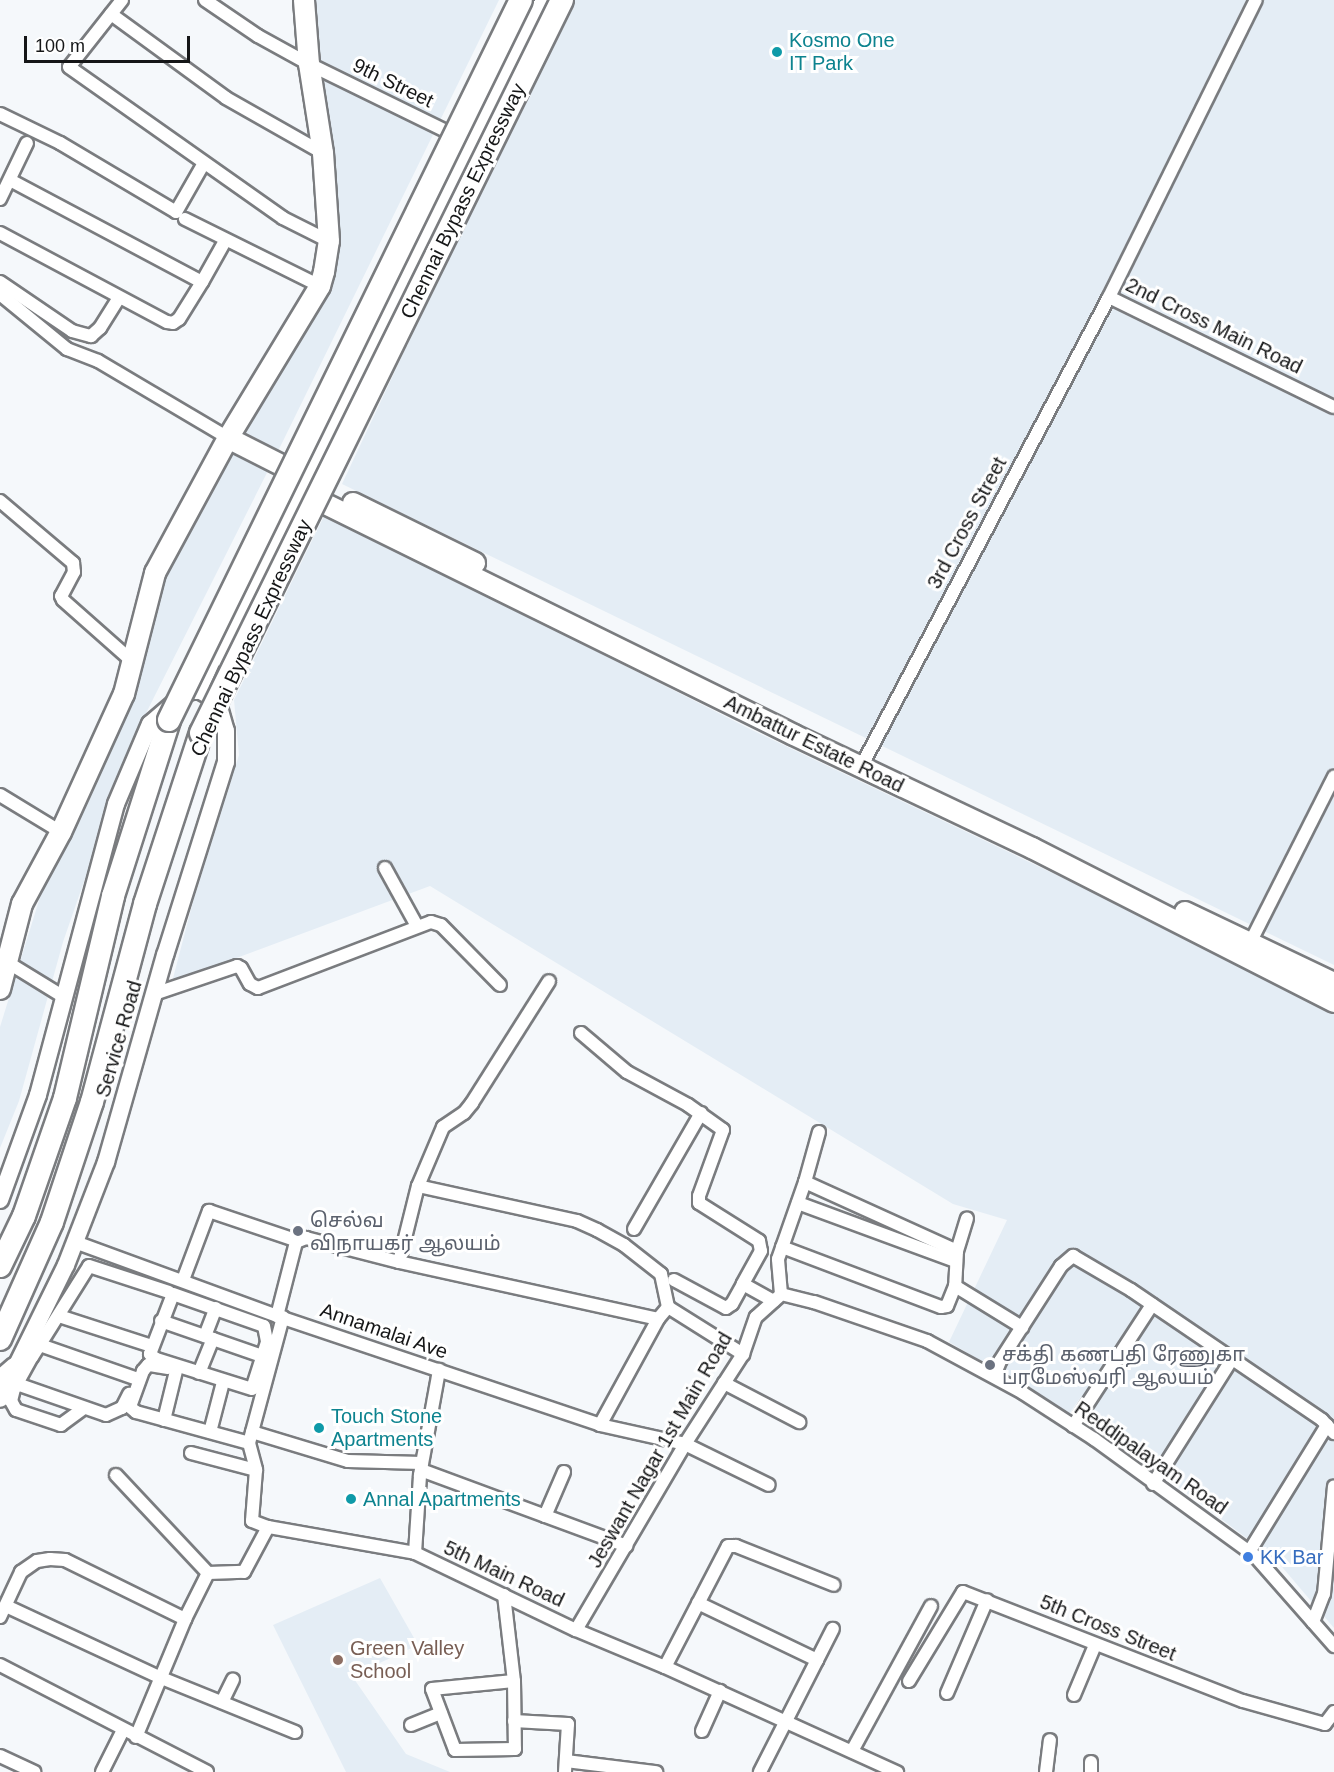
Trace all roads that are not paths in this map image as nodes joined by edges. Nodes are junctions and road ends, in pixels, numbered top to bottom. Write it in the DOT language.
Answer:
graph roads {
  1 [pos="122,0"];
  2 [pos="205,0"];
  3 [pos="304,0"];
  4 [pos="521,0"];
  5 [pos="529,0"];
  6 [pos="546,0"];
  7 [pos="562,0"];
  8 [pos="1256,0"];
  9 [pos="111,14"];
  10 [pos="309,64"];
  11 [pos="0,114"];
  12 [pos="467,141"];
  13 [pos="27,142"];
  14 [pos="323,153"];
  15 [pos="204,163"];
  16 [pos="10,180"];
  17 [pos="0,199"];
  18 [pos="185,219"];
  19 [pos="0,233"];
  20 [pos="225,241"];
  21 [pos="329,241"];
  22 [pos="0,282"];
  23 [pos="202,282"];
  24 [pos="320,286"];
  25 [pos="0,294"];
  26 [pos="119,297"];
  27 [pos="1109,297"];
  28 [pos="1334,407"];
  29 [pos="228,438"];
  30 [pos="301,483"];
  31 [pos="0,501"];
  32 [pos="132,661"];
  33 [pos="202,692"];
  34 [pos="863,763"];
  35 [pos="1334,777"];
  36 [pos="0,795"];
  37 [pos="61,832"];
  38 [pos="385,868"];
  39 [pos="417,926"];
  40 [pos="1247,950"];
  41 [pos="7,962"];
  42 [pos="549,981"];
  43 [pos="1334,983"];
  44 [pos="500,985"];
  45 [pos="0,989"];
  46 [pos="154,994"];
  47 [pos="64,997"];
  48 [pos="1334,1002"];
  49 [pos="581,1033"];
  50 [pos="701,1113"];
  51 [pos="819,1132"];
  52 [pos="805,1182"];
  53 [pos="418,1186"];
  54 [pos="0,1200"];
  55 [pos="798,1203"];
  56 [pos="967,1219"];
  57 [pos="634,1229"];
  58 [pos="298,1240"];
  59 [pos="75,1242"];
  60 [pos="782,1247"];
  61 [pos="98,1250"];
  62 [pos="956,1256"];
  63 [pos="399,1262"];
  64 [pos="0,1266"];
  65 [pos="88,1266"];
  66 [pos="178,1279"];
  67 [pos="674,1280"];
  68 [pos="743,1284"];
  69 [pos="954,1286"];
  70 [pos="169,1292"];
  71 [pos="777,1298"];
  72 [pos="1152,1305"];
  73 [pos="668,1307"];
  74 [pos="216,1308"];
  75 [pos="59,1316"];
  76 [pos="280,1316"];
  77 [pos="658,1319"];
  78 [pos="162,1321"];
  79 [pos="1022,1327"];
  80 [pos="209,1337"];
  81 [pos="0,1339"];
  82 [pos="40,1345"];
  83 [pos="149,1345"];
  84 [pos="743,1354"];
  85 [pos="267,1358"];
  86 [pos="1232,1359"];
  87 [pos="439,1370"];
  88 [pos="176,1371"];
  89 [pos="199,1373"];
  90 [pos="993,1376"];
  91 [pos="11,1378"];
  92 [pos="135,1378"];
  93 [pos="724,1383"];
  94 [pos="222,1386"];
  95 [pos="256,1397"];
  96 [pos="0,1399"];
  97 [pos="84,1408"];
  98 [pos="164,1420"];
  99 [pos="799,1422"];
  100 [pos="600,1425"];
  101 [pos="1072,1426"];
  102 [pos="1330,1429"];
  103 [pos="210,1432"];
  104 [pos="247,1439"];
  105 [pos="685,1443"];
  106 [pos="191,1453"];
  107 [pos="422,1466"];
  108 [pos="256,1470"];
  109 [pos="564,1472"];
  110 [pos="116,1475"];
  111 [pos="1153,1484"];
  112 [pos="769,1485"];
  113 [pos="1334,1486"];
  114 [pos="545,1516"];
  115 [pos="268,1527"];
  116 [pos="626,1546"];
  117 [pos="1249,1552"];
  118 [pos="415,1553"];
  119 [pos="208,1573"];
  120 [pos="834,1585"];
  121 [pos="504,1595"];
  122 [pos="987,1600"];
  123 [pos="698,1603"];
  124 [pos="931,1606"];
  125 [pos="3,1611"];
  126 [pos="185,1618"];
  127 [pos="1313,1622"];
  128 [pos="833,1629"];
  129 [pos="576,1630"];
  130 [pos="1095,1645"];
  131 [pos="1334,1647"];
  132 [pos="817,1660"];
  133 [pos="0,1665"];
  134 [pos="665,1667"];
  135 [pos="159,1677"];
  136 [pos="233,1679"];
  137 [pos="514,1681"];
  138 [pos="909,1681"];
  139 [pos="720,1691"];
  140 [pos="947,1693"];
  141 [pos="1074,1695"];
  142 [pos="222,1702"];
  143 [pos="1334,1712"];
  144 [pos="441,1713"];
  145 [pos="514,1720"];
  146 [pos="785,1720"];
  147 [pos="411,1725"];
  148 [pos="123,1730"];
  149 [pos="702,1731"];
  150 [pos="295,1732"];
  151 [pos="136,1737"];
  152 [pos="1050,1740"];
  153 [pos="852,1751"];
  154 [pos="0,1756"];
  155 [pos="565,1767"];
  156 [pos="35,1772"];
  157 [pos="102,1772"];
  158 [pos="207,1772"];
  159 [pos="656,1772"];
  160 [pos="760,1772"];
  161 [pos="897,1772"];
  162 [pos="1047,1772"];
  1 -- 9 [label="street"];
  2 -- 10 [label="street, 9th Street"];
  3 -- 10 [label="main road"];
  4 -- 64 [label="highway, Chennai Bypass Expressway, bridge"];
  5 -- 12 [label="main road"];
  6 -- 12 [label="main road"];
  7 -- 81 [label="highway, Chennai Bypass Expressway, bridge"];
  8 -- 27 [label="street, 3rd Cross Street"];
  9 -- 14 [label="street"];
  9 -- 15 [label="street"];
  10 -- 12 [label="street, 9th Street"];
  10 -- 14 [label="main road"];
  11 -- 15 [label="street"];
  12 -- 30 [label="main road"];
  13 -- 16 [label="street"];
  14 -- 21 [label="main road"];
  15 -- 21 [label="street"];
  16 -- 17 [label="street"];
  16 -- 23 [label="street"];
  18 -- 20 [label="street"];
  19 -- 26 [label="street"];
  20 -- 23 [label="street"];
  20 -- 24 [label="street"];
  21 -- 24 [label="main road"];
  22 -- 26 [label="street"];
  23 -- 26 [label="street"];
  24 -- 29 [label="main road"];
  25 -- 29 [label="street"];
  27 -- 28 [label="street, 2nd Cross Main Road"];
  27 -- 34 [label="street, 3rd Cross Street"];
  29 -- 30 [label="main road, Ambattur Estate Road"];
  29 -- 32 [label="main road"];
  30 -- 33 [label="main road"];
  30 -- 34 [label="main road, Ambattur Estate Road"];
  31 -- 32 [label="street"];
  32 -- 37 [label="main road"];
  33 -- 46 [label="street, Service Road"];
  33 -- 47 [label="street"];
  34 -- 40 [label="main road, Ambattur Estate Road"];
  35 -- 40 [label="street"];
  36 -- 37 [label="street"];
  37 -- 41 [label="main road"];
  38 -- 39 [label="street"];
  39 -- 44 [label="street"];
  39 -- 46 [label="street"];
  40 -- 43 [label="main road, Ambattur Estate Road"];
  40 -- 48 [label="main road, Ambattur Estate Road"];
  41 -- 45 [label="main road"];
  41 -- 47 [label="street"];
  42 -- 53 [label="street"];
  46 -- 59 [label="street, Service Road"];
  47 -- 54 [label="street"];
  49 -- 50 [label="street"];
  50 -- 57 [label="street"];
  50 -- 68 [label="street"];
  51 -- 52 [label="street"];
  52 -- 55 [label="street"];
  52 -- 62 [label="street"];
  53 -- 63 [label="street"];
  53 -- 73 [label="street"];
  55 -- 60 [label="street"];
  55 -- 62 [label="street"];
  56 -- 62 [label="street"];
  58 -- 63 [label="street"];
  58 -- 66 [label="street"];
  58 -- 76 [label="street"];
  59 -- 61 [label="street, Annamalai Ave"];
  59 -- 91 [label="street, Service Road"];
  60 -- 69 [label="street"];
  60 -- 71 [label="street"];
  61 -- 65 [label="street"];
  61 -- 66 [label="street, Annamalai Ave"];
  62 -- 69 [label="street"];
  63 -- 77 [label="street"];
  65 -- 70 [label="street"];
  65 -- 75 [label="street"];
  66 -- 70 [label="street"];
  66 -- 76 [label="street, Annamalai Ave"];
  67 -- 68 [label="street"];
  68 -- 71 [label="street, Reddipalayam Road"];
  69 -- 79 [label="street"];
  70 -- 83 [label="street"];
  71 -- 84 [label="street, Jeswant Nagar 1st Main Road"];
  71 -- 90 [label="street, Reddipalayam Road"];
  72 -- 79 [label="street"];
  72 -- 86 [label="street"];
  72 -- 101 [label="street"];
  73 -- 77 [label="street"];
  73 -- 84 [label="street"];
  74 -- 78 [label="street"];
  74 -- 80 [label="street"];
  74 -- 85 [label="street"];
  75 -- 82 [label="street"];
  75 -- 83 [label="street"];
  76 -- 85 [label="street"];
  76 -- 87 [label="street, Annamalai Ave"];
  77 -- 100 [label="street"];
  78 -- 80 [label="street"];
  78 -- 89 [label="street"];
  79 -- 90 [label="street"];
  80 -- 85 [label="street"];
  80 -- 89 [label="street"];
  82 -- 91 [label="street"];
  82 -- 92 [label="street"];
  83 -- 92 [label="street"];
  84 -- 93 [label="street, Jeswant Nagar 1st Main Road"];
  85 -- 89 [label="street"];
  85 -- 95 [label="street"];
  86 -- 102 [label="street"];
  86 -- 111 [label="street"];
  87 -- 100 [label="street, Annamalai Ave"];
  87 -- 107 [label="street"];
  88 -- 94 [label="street"];
  88 -- 98 [label="street"];
  88 -- 98 [label="street"];
  90 -- 101 [label="street, Reddipalayam Road"];
  91 -- 96 [label="street, Service Road"];
  91 -- 97 [label="street"];
  91 -- 97 [label="street"];
  92 -- 97 [label="street"];
  93 -- 99 [label="street"];
  93 -- 105 [label="street, Jeswant Nagar 1st Main Road"];
  94 -- 95 [label="street"];
  94 -- 103 [label="street"];
  95 -- 104 [label="street"];
  98 -- 103 [label="street"];
  100 -- 105 [label="street, Annamalai Ave"];
  101 -- 111 [label="street, Reddipalayam Road"];
  102 -- 117 [label="street"];
  103 -- 104 [label="street"];
  104 -- 107 [label="street"];
  104 -- 108 [label="street"];
  105 -- 112 [label="street, Annamalai Ave"];
  105 -- 116 [label="street, Jeswant Nagar 1st Main Road"];
  106 -- 108 [label="street"];
  107 -- 114 [label="street"];
  107 -- 118 [label="street"];
  108 -- 115 [label="street, 5th Main Road"];
  109 -- 114 [label="street"];
  110 -- 119 [label="street"];
  111 -- 117 [label="street, Reddipalayam Road"];
  113 -- 127 [label="street"];
  114 -- 116 [label="street"];
  115 -- 118 [label="street, 5th Main Road"];
  115 -- 119 [label="street"];
  116 -- 129 [label="street, Jeswant Nagar 1st Main Road"];
  117 -- 127 [label="street, Reddipalayam Road"];
  118 -- 121 [label="street, 5th Main Road"];
  119 -- 126 [label="street"];
  120 -- 123 [label="street"];
  121 -- 129 [label="street, 5th Main Road"];
  121 -- 137 [label="street"];
  122 -- 130 [label="street, 5th Cross Street"];
  122 -- 138 [label="street, 5th Cross Street"];
  122 -- 140 [label="street"];
  123 -- 132 [label="street"];
  123 -- 134 [label="street"];
  124 -- 153 [label="street"];
  125 -- 126 [label="street"];
  125 -- 135 [label="street"];
  126 -- 135 [label="street"];
  127 -- 131 [label="street, Reddipalayam Road"];
  128 -- 132 [label="street"];
  129 -- 134 [label="street, 5th Main Road"];
  130 -- 141 [label="street"];
  130 -- 143 [label="street, 5th Cross Street"];
  132 -- 146 [label="street"];
  133 -- 148 [label="street"];
  134 -- 139 [label="street, 5th Main Road"];
  135 -- 142 [label="street"];
  135 -- 151 [label="street"];
  136 -- 142 [label="street"];
  137 -- 144 [label="street"];
  137 -- 145 [label="street"];
  139 -- 146 [label="street, 5th Main Road"];
  139 -- 149 [label="street"];
  142 -- 150 [label="street"];
  144 -- 145 [label="street"];
  144 -- 147 [label="street"];
  145 -- 155 [label="street"];
  146 -- 153 [label="street, 5th Main Road"];
  146 -- 160 [label="street"];
  148 -- 151 [label="street"];
  148 -- 157 [label="street"];
  151 -- 158 [label="street"];
  152 -- 162 [label="street"];
  153 -- 161 [label="street, 5th Main Road"];
  154 -- 156 [label="street"];
  155 -- 159 [label="street"];
}
